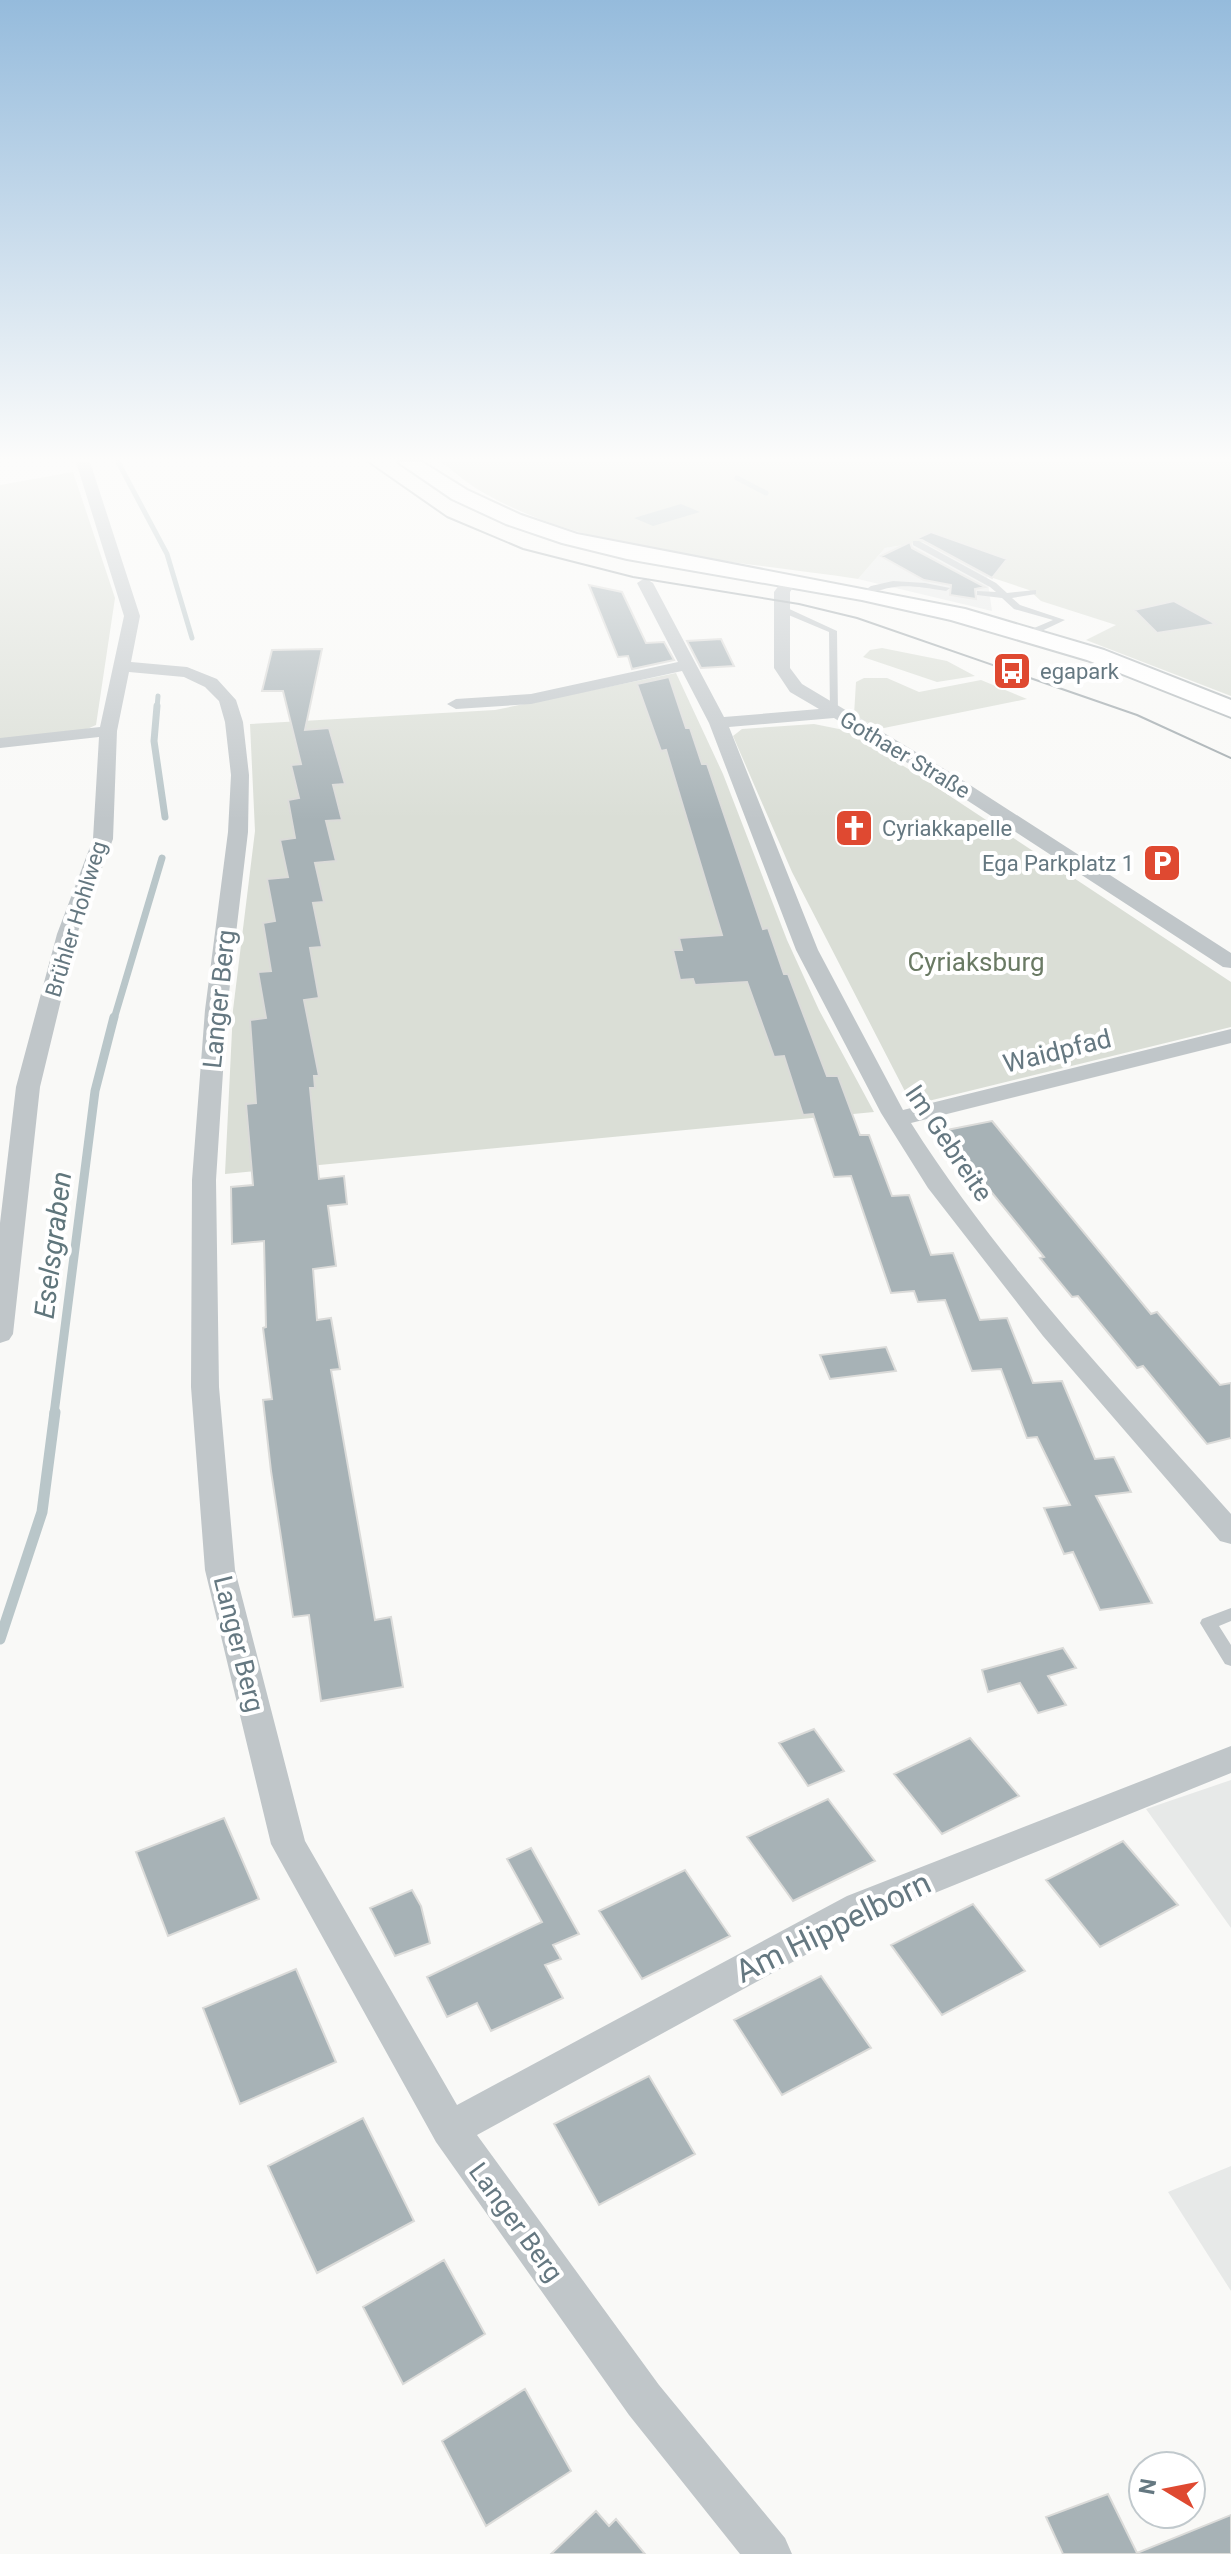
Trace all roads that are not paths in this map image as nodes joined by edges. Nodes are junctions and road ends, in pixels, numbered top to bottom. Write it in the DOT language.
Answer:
graph roads {
  1 [pos="122,581"];
  2 [pos="789,581"];
  3 [pos="801,581"];
  4 [pos="986,581"];
  5 [pos="645,583"];
  6 [pos="946,588"];
  7 [pos="870,589"];
  8 [pos="1033,592"];
  9 [pos="980,593"];
  10 [pos="1005,596"];
  11 [pos="782,609"];
  12 [pos="1030,633"];
  13 [pos="686,665"];
  14 [pos="122,666"];
  15 [pos="456,704"];
  16 [pos="1231,709"];
  17 [pos="835,713"];
  18 [pos="718,723"];
  19 [pos="108,731"];
  20 [pos="0,743"];
  21 [pos="1231,962"];
  22 [pos="1231,1036"];
  23 [pos="897,1119"];
  24 [pos="8,1178"];
  25 [pos="0,1334"];
  26 [pos="1231,1533"];
  27 [pos="1231,1614"];
  28 [pos="1231,1659"];
  29 [pos="1231,1759"];
  30 [pos="450,2129"];
  31 [pos="769,2554"];
  1 -- 14 [label="street, Brühler Hohlweg"];
  2 -- 11 [label="street, Gothaer Straße"];
  3 -- 7 [label="main road"];
  4 -- 10 [label="lane"];
  5 -- 13 [label="street, Im Gebreite"];
  6 -- 7 [label="lane"];
  7 -- 12 [label="main road"];
  8 -- 10 [label="lane"];
  9 -- 10 [label="lane"];
  10 -- 12 [label="lane"];
  11 -- 17 [label="street, Gothaer Straße"];
  11 -- 17 [label="lane"];
  12 -- 16 [label="main road"];
  13 -- 15 [label="street"];
  13 -- 18 [label="street, Im Gebreite"];
  14 -- 19 [label="street, Brühler Hohlweg"];
  14 -- 30 [label="street, Langer Berg"];
  17 -- 18 [label="street"];
  17 -- 21 [label="street, Gothaer Straße"];
  18 -- 23 [label="street, Im Gebreite"];
  19 -- 20 [label="street"];
  19 -- 24 [label="street, Brühler Hohlweg"];
  22 -- 23 [label="street, Waidpfad"];
  23 -- 26 [label="street, Im Gebreite"];
  24 -- 25 [label="street, Brühler Hohlweg"];
  27 -- 28 [label="lane"];
  29 -- 30 [label="street, Am Hippelborn"];
  30 -- 31 [label="street, Langer Berg"];
}
